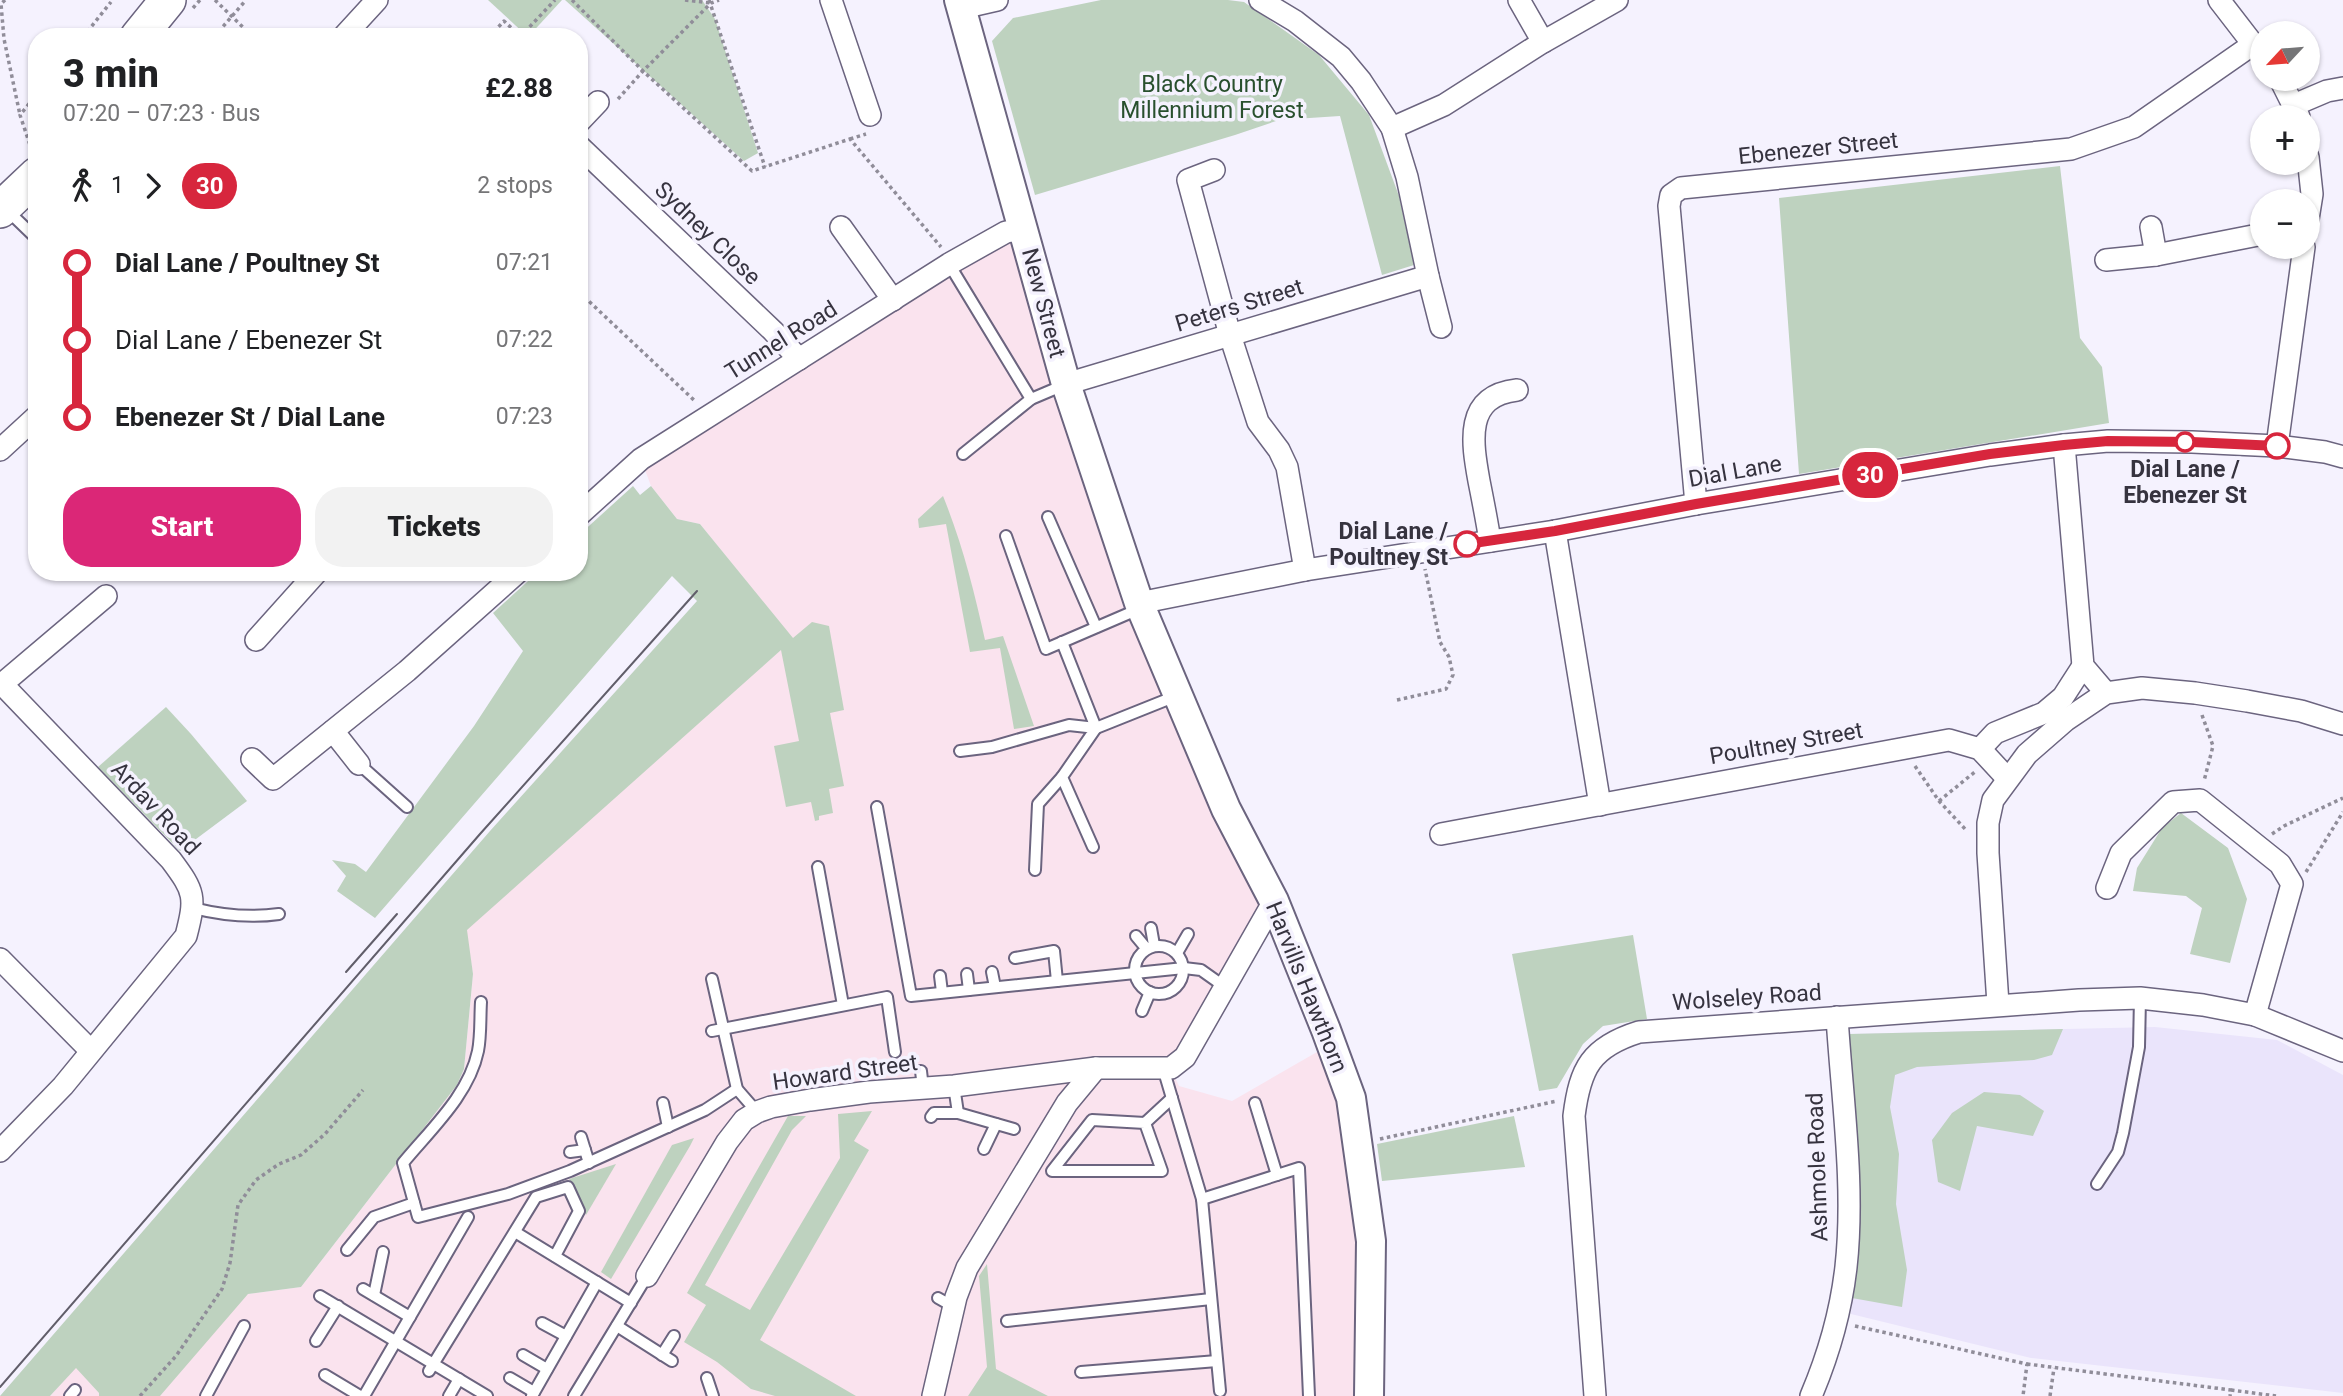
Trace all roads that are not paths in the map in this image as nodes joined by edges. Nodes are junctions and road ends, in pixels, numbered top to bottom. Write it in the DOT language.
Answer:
graph roads {
  1 [pos="168,0"];
  2 [pos="182,0"];
  3 [pos="377,0"];
  4 [pos="831,0"];
  5 [pos="997,0"];
  6 [pos="1260,0"];
  7 [pos="1519,0"];
  8 [pos="1617,0"];
  9 [pos="960,4"];
  10 [pos="2232,5"];
  11 [pos="145,28"];
  12 [pos="161,28"];
  13 [pos="351,28"];
  14 [pos="2250,37"];
  15 [pos="1543,42"];
  16 [pos="2250,56"];
  17 [pos="2343,88"];
  18 [pos="873,104"];
  19 [pos="605,105"];
  20 [pos="2305,105"];
  21 [pos="588,116"];
  22 [pos="1392,128"];
  23 [pos="588,155"];
  24 [pos="28,167"];
  25 [pos="1214,170"];
  26 [pos="1,199"];
  27 [pos="841,227"];
  28 [pos="2151,227"];
  29 [pos="28,229"];
  30 [pos="1024,229"];
  31 [pos="2250,237"];
  32 [pos="2156,255"];
  33 [pos="2302,259"];
  34 [pos="2106,260"];
  35 [pos="949,264"];
  36 [pos="1428,276"];
  37 [pos="893,300"];
  38 [pos="1441,327"];
  39 [pos="1230,335"];
  40 [pos="799,359"];
  41 [pos="1066,384"];
  42 [pos="1517,390"];
  43 [pos="1031,399"];
  44 [pos="28,424"];
  45 [pos="2064,445"];
  46 [pos="2277,446"];
  47 [pos="0,450"];
  48 [pos="962,454"];
  49 [pos="2343,457"];
  50 [pos="1696,504"];
  51 [pos="588,507"];
  52 [pos="1048,517"];
  53 [pos="1555,531"];
  54 [pos="1006,536"];
  55 [pos="1490,541"];
  56 [pos="1305,570"];
  57 [pos="302,581"];
  58 [pos="508,581"];
  59 [pos="106,596"];
  60 [pos="1140,605"];
  61 [pos="1096,627"];
  62 [pos="256,640"];
  63 [pos="1062,642"];
  64 [pos="2083,666"];
  65 [pos="1,685"];
  66 [pos="2106,693"];
  67 [pos="1178,696"];
  68 [pos="2343,724"];
  69 [pos="1096,728"];
  70 [pos="333,731"];
  71 [pos="960,751"];
  72 [pos="1986,754"];
  73 [pos="252,759"];
  74 [pos="359,764"];
  75 [pos="1062,777"];
  76 [pos="2007,778"];
  77 [pos="1600,805"];
  78 [pos="407,807"];
  79 [pos="877,807"];
  80 [pos="1441,834"];
  81 [pos="1093,847"];
  82 [pos="818,867"];
  83 [pos="1035,870"];
  84 [pos="2107,888"];
  85 [pos="1274,901"];
  86 [pos="193,908"];
  87 [pos="279,914"];
  88 [pos="1151,928"];
  89 [pos="1188,934"];
  90 [pos="1136,936"];
  91 [pos="1150,947"];
  92 [pos="1177,953"];
  93 [pos="1015,958"];
  94 [pos="0,959"];
  95 [pos="1184,968"];
  96 [pos="992,972"];
  97 [pos="1135,973"];
  98 [pos="967,974"];
  99 [pos="940,976"];
  100 [pos="712,979"];
  101 [pos="1057,981"];
  102 [pos="995,987"];
  103 [pos="1225,987"];
  104 [pos="969,990"];
  105 [pos="942,992"];
  106 [pos="1150,992"];
  107 [pos="2140,998"];
  108 [pos="481,1002"];
  109 [pos="1998,1004"];
  110 [pos="773,1005"];
  111 [pos="843,1005"];
  112 [pos="1142,1011"];
  113 [pos="2255,1015"];
  114 [pos="1837,1017"];
  115 [pos="776,1018"];
  116 [pos="717,1030"];
  117 [pos="91,1051"];
  118 [pos="2343,1051"];
  119 [pos="895,1052"];
  120 [pos="1096,1068"];
  121 [pos="1163,1068"];
  122 [pos="954,1086"];
  123 [pos="737,1089"];
  124 [pos="1172,1098"];
  125 [pos="1255,1102"];
  126 [pos="663,1103"];
  127 [pos="757,1112"];
  128 [pos="958,1113"];
  129 [pos="930,1117"];
  130 [pos="1145,1123"];
  131 [pos="996,1124"];
  132 [pos="668,1127"];
  133 [pos="1014,1129"];
  134 [pos="581,1137"];
  135 [pos="984,1149"];
  136 [pos="585,1150"];
  137 [pos="0,1151"];
  138 [pos="570,1152"];
  139 [pos="589,1163"];
  140 [pos="1277,1175"];
  141 [pos="2097,1184"];
  142 [pos="1202,1199"];
  143 [pos="414,1203"];
  144 [pos="468,1217"];
  145 [pos="515,1232"];
  146 [pos="347,1250"];
  147 [pos="383,1252"];
  148 [pos="555,1256"];
  149 [pos="648,1276"];
  150 [pos="597,1282"];
  151 [pos="363,1289"];
  152 [pos="320,1296"];
  153 [pos="374,1296"];
  154 [pos="1211,1299"];
  155 [pos="631,1303"];
  156 [pos="338,1306"];
  157 [pos="410,1317"];
  158 [pos="1007,1321"];
  159 [pos="542,1323"];
  160 [pos="244,1326"];
  161 [pos="617,1326"];
  162 [pos="566,1336"];
  163 [pos="674,1336"];
  164 [pos="316,1341"];
  165 [pos="396,1342"];
  166 [pos="523,1355"];
  167 [pos="1217,1361"];
  168 [pos="431,1367"];
  169 [pos="547,1369"];
  170 [pos="1081,1372"];
  171 [pos="325,1375"];
  172 [pos="510,1378"];
  173 [pos="707,1378"];
  174 [pos="459,1379"];
  175 [pos="1220,1391"];
  176 [pos="533,1394"];
  177 [pos="481,1395"];
  178 [pos="206,1396"];
  179 [pos="362,1396"];
  180 [pos="449,1396"];
  181 [pos="574,1396"];
  182 [pos="713,1396"];
  183 [pos="933,1396"];
  184 [pos="1309,1396"];
  185 [pos="1368,1396"];
  186 [pos="1595,1396"];
  187 [pos="1811,1396"];
  1 -- 11 [label="main road"];
  2 -- 12 [label="main road"];
  3 -- 13 [label="street"];
  4 -- 18 [label="street"];
  5 -- 9 [label="street"];
  6 -- 22 [label="street"];
  7 -- 15 [label="street"];
  8 -- 15 [label="street"];
  9 -- 30 [label="street, New Street"];
  10 -- 14 [label="street, Ebenezer Street"];
  15 -- 22 [label="street"];
  16 -- 50 [label="street, Ebenezer Street"];
  17 -- 20 [label="street"];
  19 -- 21 [label="street"];
  22 -- 36 [label="street"];
  23 -- 40 [label="street, Sydney Close"];
  24 -- 26 [label="main road"];
  25 -- 39 [label="street"];
  26 -- 29 [label="lane"];
  27 -- 37 [label="street"];
  28 -- 32 [label="street"];
  30 -- 35 [label="street, Tunnel Road"];
  30 -- 41 [label="street, New Street"];
  31 -- 32 [label="street"];
  32 -- 34 [label="street"];
  33 -- 46 [label="street"];
  35 -- 37 [label="street, Tunnel Road"];
  35 -- 43 [label="lane"];
  36 -- 38 [label="street"];
  36 -- 39 [label="street, Peters Street"];
  37 -- 40 [label="street, Tunnel Road"];
  39 -- 41 [label="street, Peters Street"];
  39 -- 56 [label="street"];
  40 -- 51 [label="street, Tunnel Road"];
  41 -- 43 [label="lane"];
  41 -- 60 [label="street, New Street"];
  42 -- 55 [label="street"];
  43 -- 48 [label="lane"];
  44 -- 47 [label="street"];
  45 -- 46 [label="street, Dial Lane"];
  45 -- 50 [label="street, Dial Lane"];
  45 -- 64 [label="street"];
  46 -- 49 [label="street, Dial Lane"];
  50 -- 53 [label="street, Dial Lane"];
  52 -- 61 [label="lane"];
  53 -- 55 [label="street, Dial Lane"];
  53 -- 77 [label="street"];
  54 -- 63 [label="lane"];
  55 -- 56 [label="street, Dial Lane"];
  56 -- 60 [label="street, Dial Lane"];
  57 -- 62 [label="street"];
  58 -- 70 [label="street"];
  59 -- 65 [label="street, Ardav Road"];
  60 -- 61 [label="lane"];
  60 -- 67 [label="street, Harvills Hawthorn"];
  61 -- 63 [label="lane"];
  63 -- 69 [label="lane"];
  64 -- 66 [label="street"];
  64 -- 72 [label="street"];
  65 -- 86 [label="street, Ardav Road"];
  66 -- 68 [label="street"];
  66 -- 76 [label="street"];
  67 -- 69 [label="lane"];
  67 -- 85 [label="street, Harvills Hawthorn"];
  69 -- 71 [label="lane"];
  69 -- 75 [label="lane"];
  70 -- 73 [label="street"];
  70 -- 74 [label="street"];
  72 -- 76 [label="street"];
  72 -- 77 [label="street, Poultney Street"];
  74 -- 78 [label="lane"];
  75 -- 81 [label="lane"];
  75 -- 83 [label="lane"];
  76 -- 109 [label="street"];
  77 -- 80 [label="street, Poultney Street"];
  79 -- 105 [label="lane"];
  82 -- 111 [label="lane"];
  84 -- 113 [label="street"];
  85 -- 103 [label="street"];
  85 -- 185 [label="street, Harvills Hawthorn"];
  86 -- 87 [label="lane"];
  86 -- 117 [label="street"];
  88 -- 91 [label="lane"];
  89 -- 92 [label="lane"];
  90 -- 91 [label="lane"];
  91 -- 92 [label="lane"];
  91 -- 97 [label="lane"];
  92 -- 95 [label="lane"];
  93 -- 101 [label="lane"];
  94 -- 117 [label="street"];
  95 -- 97 [label="lane"];
  95 -- 103 [label="lane"];
  95 -- 106 [label="lane"];
  96 -- 102 [label="lane"];
  97 -- 101 [label="lane"];
  97 -- 106 [label="lane"];
  98 -- 104 [label="lane"];
  99 -- 105 [label="lane"];
  100 -- 116 [label="lane"];
  101 -- 102 [label="lane"];
  102 -- 104 [label="lane"];
  103 -- 121 [label="street"];
  104 -- 105 [label="lane"];
  106 -- 112 [label="lane"];
  107 -- 109 [label="street, Wolseley Road"];
  107 -- 113 [label="street, Wolseley Road"];
  107 -- 141 [label="lane"];
  108 -- 143 [label="lane"];
  109 -- 114 [label="street, Wolseley Road"];
  110 -- 115 [label="lane"];
  111 -- 115 [label="lane"];
  111 -- 119 [label="lane"];
  113 -- 118 [label="street, Wolseley Road"];
  114 -- 186 [label="street, Wolseley Road"];
  114 -- 187 [label="street, Ashmole Road"];
  115 -- 116 [label="lane"];
  116 -- 123 [label="lane"];
  117 -- 137 [label="street"];
  120 -- 121 [label="street, Howard Street"];
  120 -- 122 [label="street, Howard Street"];
  120 -- 183 [label="street"];
  121 -- 124 [label="lane"];
  122 -- 127 [label="street, Howard Street"];
  122 -- 128 [label="lane"];
  123 -- 127 [label="lane"];
  123 -- 132 [label="lane"];
  124 -- 130 [label="lane"];
  124 -- 142 [label="lane"];
  125 -- 140 [label="lane"];
  126 -- 132 [label="lane"];
  127 -- 149 [label="street, Howard Street"];
  128 -- 129 [label="lane"];
  128 -- 131 [label="lane"];
  130 -- 130 [label="lane"];
  131 -- 133 [label="lane"];
  131 -- 135 [label="lane"];
  132 -- 139 [label="lane"];
  134 -- 136 [label="lane"];
  136 -- 138 [label="lane"];
  136 -- 139 [label="lane"];
  139 -- 143 [label="lane"];
  140 -- 142 [label="lane"];
  140 -- 184 [label="lane"];
  142 -- 154 [label="lane"];
  143 -- 146 [label="lane"];
  144 -- 157 [label="lane"];
  145 -- 148 [label="lane"];
  145 -- 148 [label="lane"];
  145 -- 168 [label="lane"];
  147 -- 153 [label="lane"];
  148 -- 150 [label="lane"];
  149 -- 155 [label="lane"];
  150 -- 155 [label="lane"];
  150 -- 162 [label="lane"];
  151 -- 153 [label="lane"];
  152 -- 156 [label="lane"];
  153 -- 157 [label="lane"];
  154 -- 158 [label="lane"];
  154 -- 167 [label="lane"];
  155 -- 161 [label="lane"];
  156 -- 164 [label="lane"];
  156 -- 165 [label="lane"];
  157 -- 165 [label="lane"];
  159 -- 162 [label="lane"];
  160 -- 178 [label="lane"];
  161 -- 163 [label="lane"];
  161 -- 181 [label="lane"];
  162 -- 169 [label="lane"];
  165 -- 168 [label="lane"];
  165 -- 179 [label="lane"];
  166 -- 169 [label="lane"];
  167 -- 170 [label="lane"];
  167 -- 175 [label="lane"];
  168 -- 174 [label="lane"];
  169 -- 176 [label="lane"];
  171 -- 179 [label="lane"];
  172 -- 176 [label="lane"];
  173 -- 182 [label="lane"];
  174 -- 177 [label="lane"];
  174 -- 180 [label="lane"];
}
